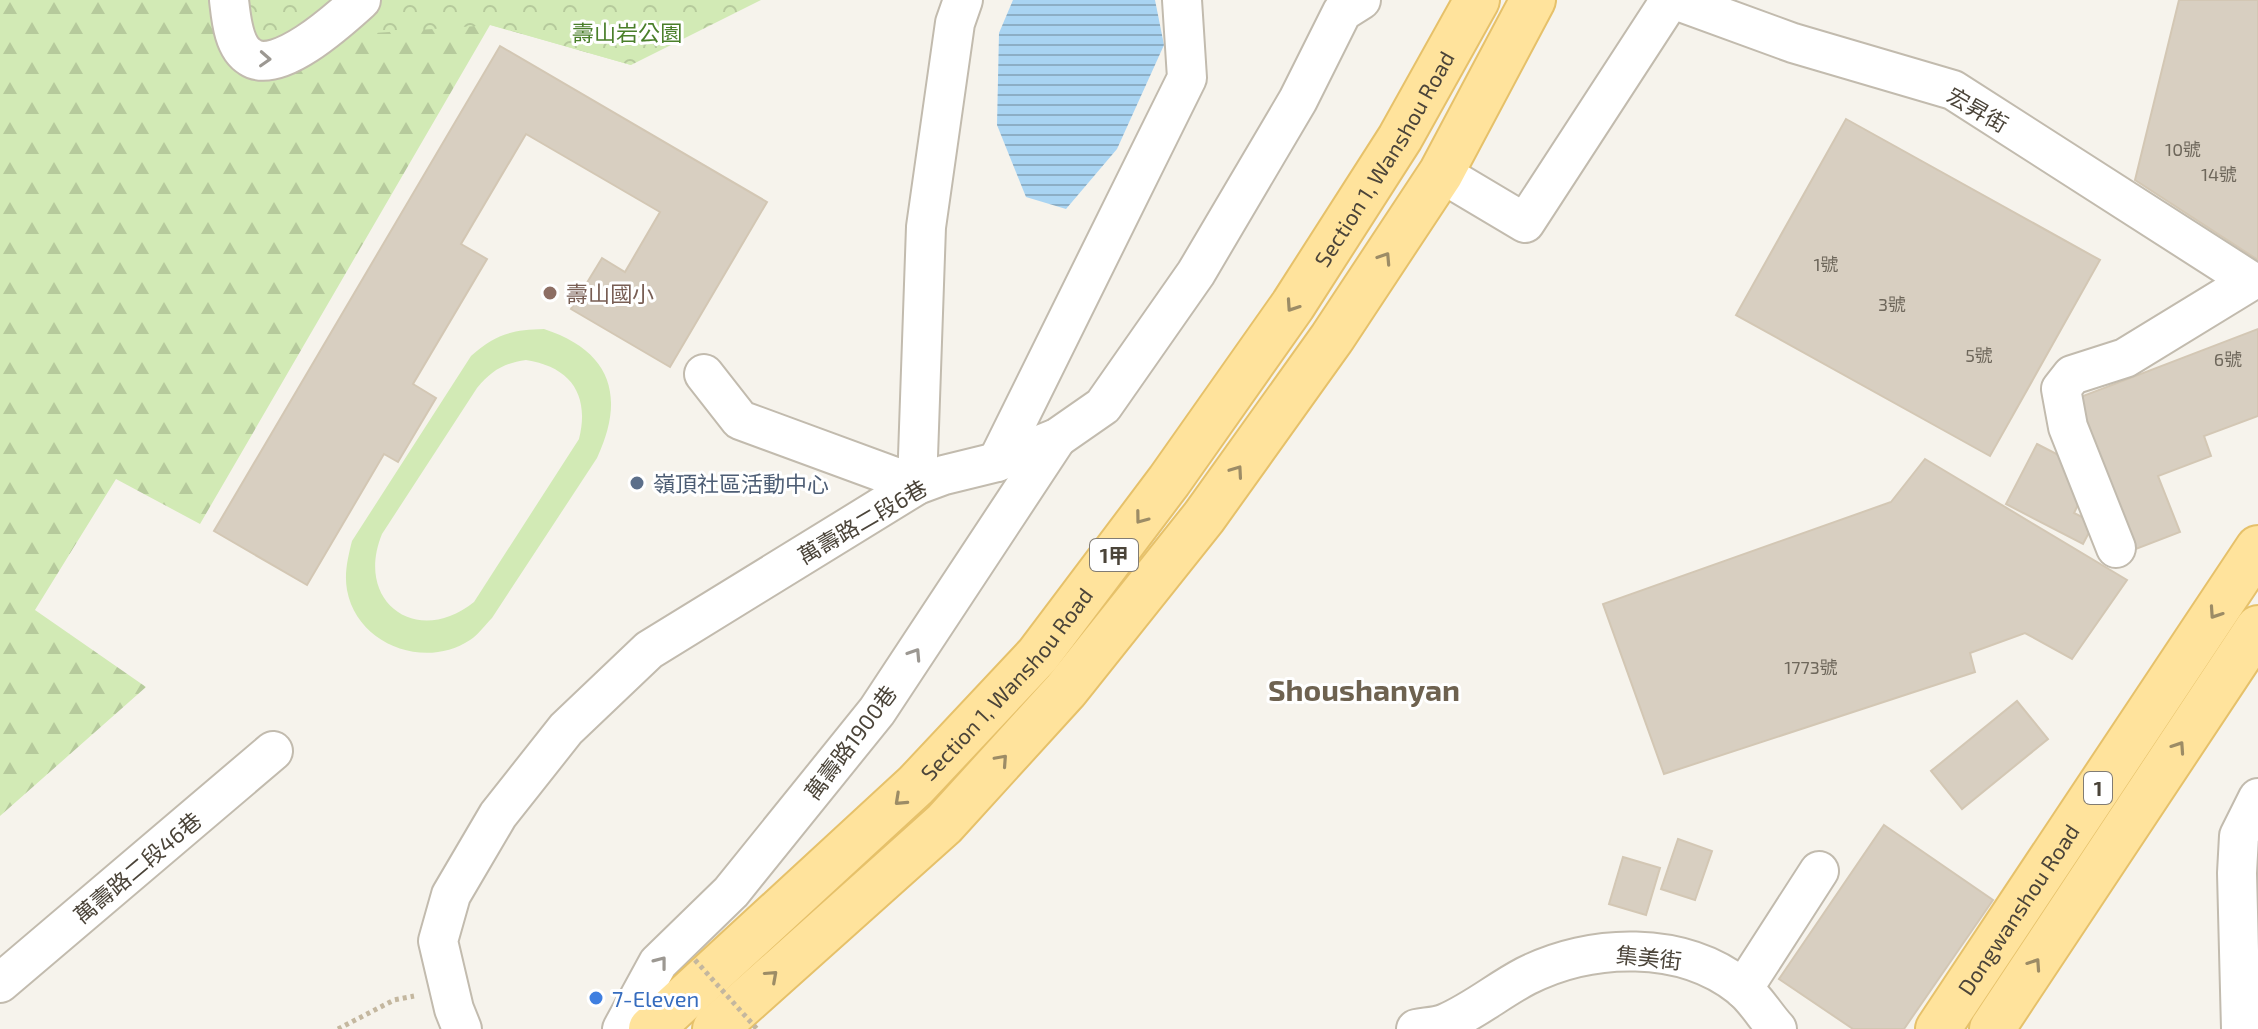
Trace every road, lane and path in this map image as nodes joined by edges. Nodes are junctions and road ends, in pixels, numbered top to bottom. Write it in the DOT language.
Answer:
graph roads {
  1 [pos="229,0"];
  2 [pos="361,0"];
  3 [pos="963,0"];
  4 [pos="1182,0"];
  5 [pos="1477,0"];
  6 [pos="1533,0"];
  7 [pos="1672,0"];
  8 [pos="1349,4"];
  9 [pos="1441,173"];
  10 [pos="704,374"];
  11 [pos="1057,438"];
  12 [pos="997,462"];
  13 [pos="917,485"];
  14 [pos="2116,548"];
  15 [pos="2258,548"];
  16 [pos="2258,628"];
  17 [pos="273,751"];
  18 [pos="2258,798"];
  19 [pos="1819,871"];
  20 [pos="695,960"];
  21 [pos="0,983"];
  22 [pos="449,986"];
  23 [pos="1743,989"];
  24 [pos="338,1029"];
  25 [pos="462,1029"];
  26 [pos="622,1029"];
  27 [pos="651,1029"];
  28 [pos="715,1029"];
  29 [pos="757,1029"];
  30 [pos="1416,1029"];
  31 [pos="1777,1029"];
  32 [pos="1938,1029"];
  33 [pos="1992,1029"];
  34 [pos="2241,1029"];
  1 -- 2 [label="street, one-way"];
  3 -- 13 [label="street"];
  4 -- 12 [label="street"];
  5 -- 27 [label="main road, Section 1, Wanshou Road / 1甲, one-way"];
  6 -- 9 [label="main road, 1甲"];
  7 -- 9 [label="street"];
  7 -- 14 [label="street, 宏昇街"];
  8 -- 11 [label="street, 萬壽路二段6巷"];
  28 -- 9 [label="main road, 1甲, one-way"];
  10 -- 13 [label="street"];
  11 -- 12 [label="street, 萬壽路二段6巷"];
  26 -- 11 [label="street, 萬壽路1900巷, one-way"];
  12 -- 13 [label="street, 萬壽路二段6巷"];
  13 -- 22 [label="street, 萬壽路二段6巷"];
  15 -- 32 [label="main road, Dongwanshou Road / 1, one-way"];
  33 -- 16 [label="main road, Dongwanshou Road / 1, one-way"];
  17 -- 21 [label="street, 萬壽路二段46巷"];
  18 -- 34 [label="street"];
  19 -- 23 [label="street"];
  20 -- 29 [label="path, bridge"];
  22 -- 24 [label="path"];
  22 -- 25 [label="street, 萬壽路二段6巷"];
  23 -- 30 [label="street, 集美街"];
  23 -- 31 [label="street, 集美街"];
}
